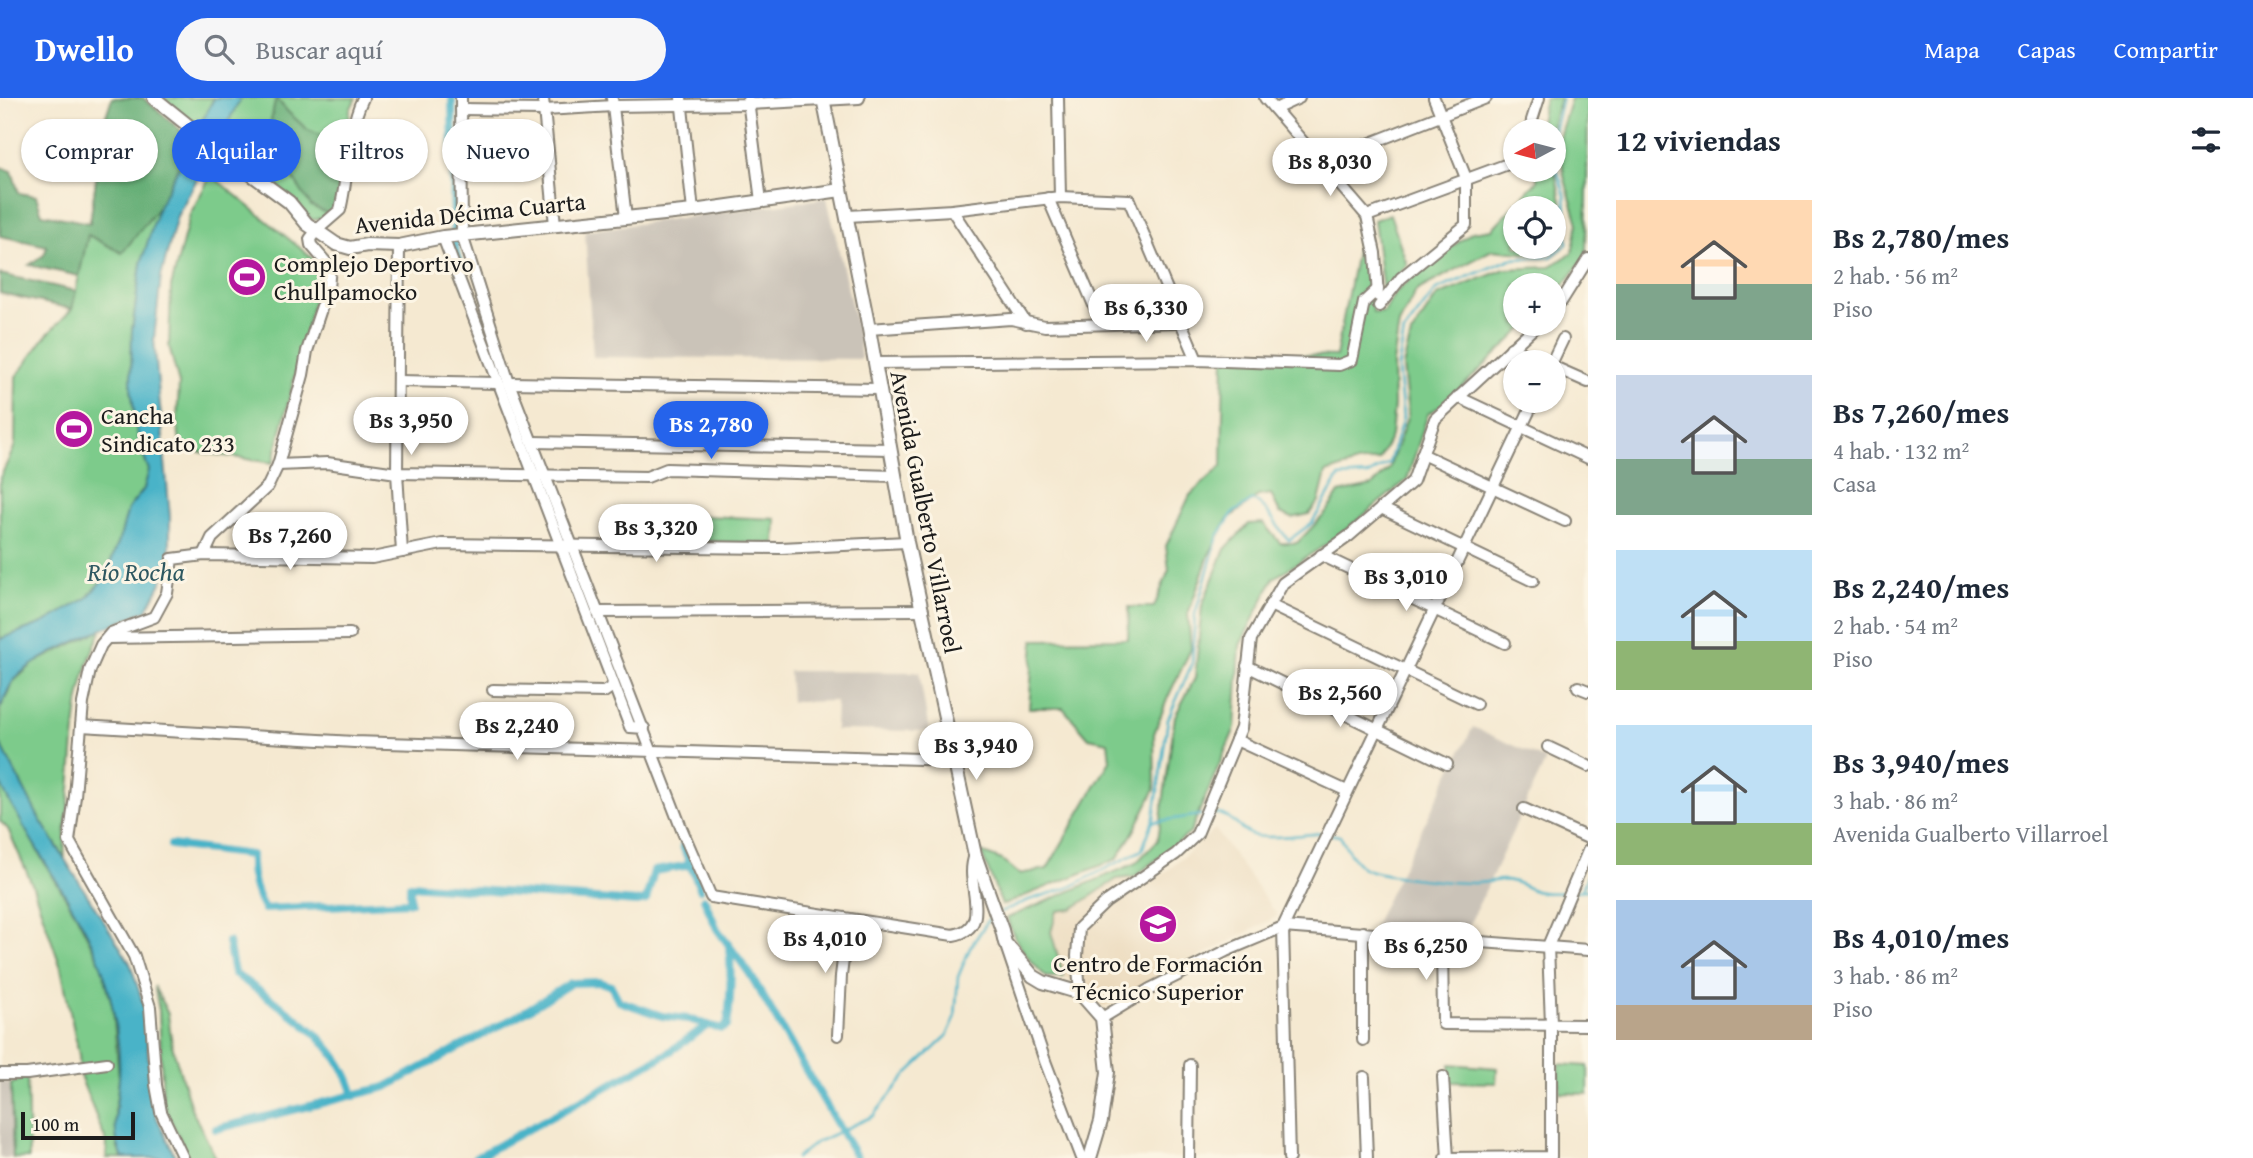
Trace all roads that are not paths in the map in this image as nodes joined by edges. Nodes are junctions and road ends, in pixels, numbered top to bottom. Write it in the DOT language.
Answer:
graph roads {
  1 [pos="154,98"];
  2 [pos="363,98"];
  3 [pos="859,98"];
  4 [pos="1058,98"];
  5 [pos="1265,98"];
  6 [pos="1298,98"];
  7 [pos="1434,98"];
  8 [pos="1486,98"];
  9 [pos="1539,98"];
  10 [pos="823,99"];
  11 [pos="682,101"];
  12 [pos="748,101"];
  13 [pos="612,102"];
  14 [pos="461,103"];
  15 [pos="544,104"];
  16 [pos="1275,109"];
  17 [pos="1442,116"];
  18 [pos="1532,119"];
  19 [pos="1320,163"];
  20 [pos="1503,165"];
  21 [pos="1466,178"];
  22 [pos="841,190"];
  23 [pos="1054,198"];
  24 [pos="761,201"];
  25 [pos="952,210"];
  26 [pos="692,211"];
  27 [pos="848,216"];
  28 [pos="1367,216"];
  29 [pos="626,218"];
  30 [pos="555,225"];
  31 [pos="317,230"];
  32 [pos="462,235"];
  33 [pos="443,237"];
  34 [pos="399,246"];
  35 [pos="1588,259"];
  36 [pos="1378,289"];
  37 [pos="1566,294"];
  38 [pos="1181,322"];
  39 [pos="1026,323"];
  40 [pos="1102,324"];
  41 [pos="869,329"];
  42 [pos="1524,336"];
  43 [pos="1563,339"];
  44 [pos="1511,348"];
  45 [pos="1516,350"];
  46 [pos="1559,350"];
  47 [pos="1197,360"];
  48 [pos="875,363"];
  49 [pos="1566,371"];
  50 [pos="399,381"];
  51 [pos="1588,382"];
  52 [pos="503,383"];
  53 [pos="879,389"];
  54 [pos="1458,397"];
  55 [pos="1528,413"];
  56 [pos="1521,427"];
  57 [pos="533,442"];
  58 [pos="890,449"];
  59 [pos="1422,454"];
  60 [pos="1588,458"];
  61 [pos="278,465"];
  62 [pos="397,473"];
  63 [pos="539,474"];
  64 [pos="894,476"];
  65 [pos="1493,487"];
  66 [pos="1381,508"];
  67 [pos="1565,521"];
  68 [pos="907,542"];
  69 [pos="566,546"];
  70 [pos="1463,548"];
  71 [pos="402,552"];
  72 [pos="204,555"];
  73 [pos="1321,555"];
  74 [pos="1533,581"];
  75 [pos="1270,605"];
  76 [pos="1434,609"];
  77 [pos="923,610"];
  78 [pos="597,612"];
  79 [pos="350,634"];
  80 [pos="107,638"];
  81 [pos="1505,643"];
  82 [pos="1247,666"];
  83 [pos="1405,670"];
  84 [pos="613,686"];
  85 [pos="493,690"];
  86 [pos="1476,704"];
  87 [pos="81,726"];
  88 [pos="644,728"];
  89 [pos="1377,729"];
  90 [pos="1236,740"];
  91 [pos="1548,747"];
  92 [pos="652,750"];
  93 [pos="954,760"];
  94 [pos="1447,764"];
  95 [pos="1588,766"];
  96 [pos="1348,791"];
  97 [pos="1524,809"];
  98 [pos="1588,838"];
  99 [pos="1588,851"];
  100 [pos="975,855"];
  101 [pos="848,919"];
  102 [pos="1283,927"];
  103 [pos="1363,932"];
  104 [pos="1003,937"];
  105 [pos="1441,939"];
  106 [pos="1548,946"];
  107 [pos="1588,950"];
  108 [pos="1080,993"];
  109 [pos="1102,1018"];
  110 [pos="1551,1024"];
  111 [pos="1588,1025"];
  112 [pos="838,1035"];
  113 [pos="1363,1040"];
  114 [pos="107,1063"];
  115 [pos="1190,1065"];
  116 [pos="0,1074"];
  117 [pos="1364,1077"];
  118 [pos="1443,1077"];
  119 [pos="183,1158"];
  120 [pos="1082,1158"];
  121 [pos="1090,1158"];
  122 [pos="1189,1158"];
  123 [pos="1289,1158"];
  124 [pos="1367,1158"];
  125 [pos="1447,1158"];
  1 -- 31 [label="main road, Avenida Décima Cuarta"];
  2 -- 31 [label="street"];
  3 -- 10 [label="street"];
  4 -- 23 [label="street"];
  5 -- 16 [label="street"];
  6 -- 16 [label="street"];
  7 -- 17 [label="street"];
  8 -- 17 [label="street"];
  9 -- 18 [label="street"];
  10 -- 12 [label="street"];
  10 -- 22 [label="main road, Avenida Gualberto Villarroel"];
  11 -- 12 [label="street"];
  11 -- 13 [label="street"];
  11 -- 26 [label="street"];
  12 -- 24 [label="street"];
  13 -- 15 [label="street"];
  13 -- 29 [label="street"];
  14 -- 15 [label="street"];
  14 -- 32 [label="street"];
  15 -- 30 [label="street"];
  16 -- 19 [label="street"];
  17 -- 19 [label="street"];
  17 -- 21 [label="street"];
  19 -- 28 [label="street"];
  20 -- 21 [label="street"];
  21 -- 28 [label="street"];
  21 -- 36 [label="street"];
  22 -- 24 [label="main road, Avenida Décima Cuarta"];
  22 -- 27 [label="main road, Avenida Gualberto Villarroel"];
  23 -- 25 [label="street"];
  23 -- 38 [label="street"];
  23 -- 40 [label="street"];
  24 -- 26 [label="main road, Avenida Décima Cuarta"];
  25 -- 27 [label="street"];
  25 -- 39 [label="street"];
  26 -- 29 [label="main road, Avenida Décima Cuarta"];
  27 -- 41 [label="main road, Avenida Gualberto Villarroel"];
  28 -- 36 [label="street"];
  29 -- 30 [label="main road, Avenida Décima Cuarta"];
  30 -- 32 [label="main road, Avenida Décima Cuarta"];
  31 -- 34 [label="main road, Avenida Décima Cuarta"];
  31 -- 61 [label="street"];
  32 -- 33 [label="main road, Avenida Décima Cuarta"];
  32 -- 52 [label="street"];
  33 -- 34 [label="main road, Avenida Décima Cuarta"];
  33 -- 52 [label="street"];
  34 -- 50 [label="street"];
  35 -- 37 [label="street"];
  36 -- 47 [label="street"];
  38 -- 40 [label="street"];
  38 -- 47 [label="street"];
  39 -- 40 [label="street"];
  39 -- 41 [label="street"];
  41 -- 48 [label="main road, Avenida Gualberto Villarroel"];
  42 -- 44 [label="street"];
  43 -- 46 [label="street"];
  44 -- 45 [label="street"];
  44 -- 54 [label="street"];
  47 -- 48 [label="street"];
  48 -- 53 [label="main road, Avenida Gualberto Villarroel"];
  49 -- 51 [label="street"];
  50 -- 52 [label="street"];
  50 -- 62 [label="street"];
  52 -- 53 [label="street"];
  52 -- 57 [label="street"];
  52 -- 63 [label="street"];
  53 -- 58 [label="main road, Avenida Gualberto Villarroel"];
  54 -- 56 [label="street"];
  54 -- 59 [label="street"];
  55 -- 56 [label="street"];
  56 -- 60 [label="street"];
  56 -- 65 [label="street"];
  57 -- 58 [label="street"];
  57 -- 63 [label="street"];
  58 -- 64 [label="main road, Avenida Gualberto Villarroel"];
  59 -- 65 [label="street"];
  59 -- 66 [label="street"];
  61 -- 62 [label="street"];
  61 -- 72 [label="street"];
  62 -- 63 [label="street"];
  62 -- 71 [label="street"];
  63 -- 64 [label="street"];
  63 -- 69 [label="street"];
  64 -- 68 [label="main road, Avenida Gualberto Villarroel"];
  65 -- 67 [label="street"];
  65 -- 70 [label="street"];
  66 -- 70 [label="street"];
  66 -- 73 [label="street"];
  68 -- 69 [label="street"];
  68 -- 77 [label="main road, Avenida Gualberto Villarroel"];
  69 -- 71 [label="street"];
  69 -- 78 [label="street"];
  69 -- 84 [label="street"];
  70 -- 74 [label="street"];
  70 -- 76 [label="street"];
  71 -- 72 [label="street"];
  72 -- 80 [label="street"];
  73 -- 75 [label="street"];
  73 -- 76 [label="street"];
  75 -- 82 [label="street"];
  75 -- 83 [label="street"];
  76 -- 81 [label="street"];
  76 -- 83 [label="street"];
  77 -- 78 [label="street"];
  77 -- 93 [label="main road, Avenida Gualberto Villarroel"];
  78 -- 88 [label="street"];
  79 -- 80 [label="street"];
  80 -- 87 [label="street"];
  82 -- 89 [label="street"];
  82 -- 90 [label="street"];
  83 -- 86 [label="street"];
  83 -- 89 [label="street"];
  84 -- 85 [label="street"];
  84 -- 88 [label="street"];
  87 -- 92 [label="street"];
  87 -- 119 [label="street"];
  88 -- 92 [label="street"];
  89 -- 94 [label="street"];
  89 -- 96 [label="street"];
  90 -- 96 [label="street"];
  90 -- 108 [label="street"];
  91 -- 95 [label="street"];
  92 -- 93 [label="street"];
  92 -- 101 [label="street"];
  93 -- 100 [label="main road, Avenida Gualberto Villarroel"];
  96 -- 102 [label="street"];
  97 -- 98 [label="street"];
  99 -- 106 [label="street"];
  100 -- 101 [label="street"];
  100 -- 104 [label="main road, Avenida Gualberto Villarroel"];
  101 -- 112 [label="street"];
  102 -- 103 [label="street"];
  102 -- 109 [label="street"];
  102 -- 123 [label="street"];
  103 -- 105 [label="street"];
  103 -- 113 [label="street"];
  104 -- 108 [label="main road"];
  104 -- 120 [label="street"];
  105 -- 106 [label="street"];
  105 -- 110 [label="street"];
  106 -- 107 [label="street"];
  106 -- 110 [label="street"];
  108 -- 109 [label="main road"];
  109 -- 121 [label="main road"];
  110 -- 111 [label="street"];
  110 -- 125 [label="street"];
  114 -- 116 [label="street"];
  115 -- 122 [label="street"];
  117 -- 124 [label="street"];
  118 -- 125 [label="street"];
}
